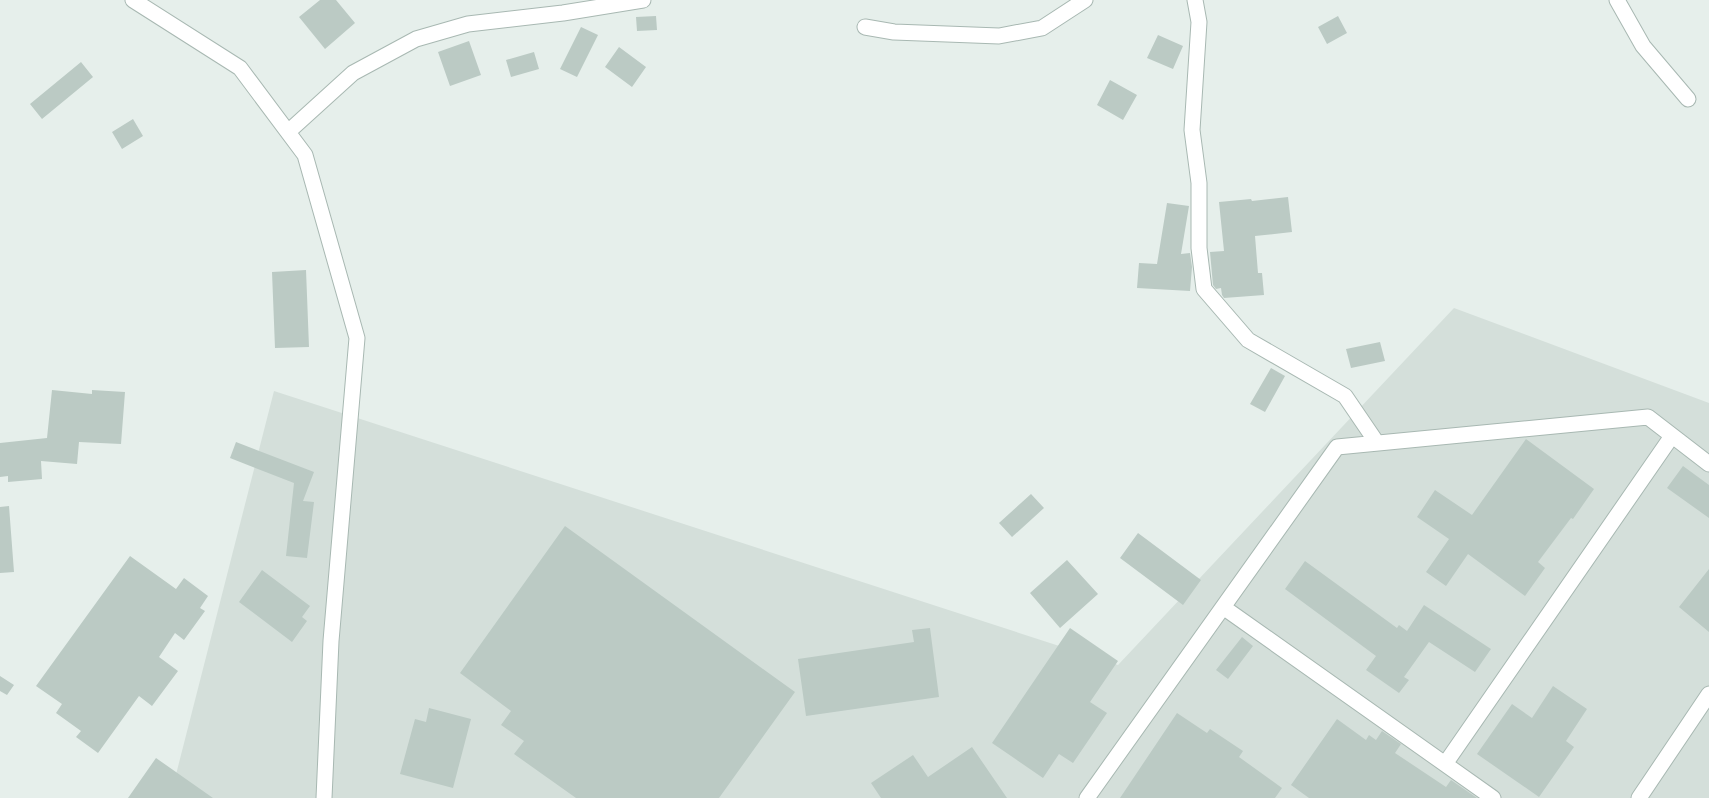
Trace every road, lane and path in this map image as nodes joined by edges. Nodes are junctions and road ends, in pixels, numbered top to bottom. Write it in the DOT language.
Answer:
graph roads {
  1 [pos="133,0"];
  2 [pos="643,0"];
  3 [pos="1085,0"];
  4 [pos="1195,0"];
  5 [pos="1617,0"];
  6 [pos="865,27"];
  7 [pos="1688,99"];
  8 [pos="288,132"];
  9 [pos="1672,436"];
  10 [pos="1377,443"];
  11 [pos="1709,464"];
  12 [pos="1223,607"];
  13 [pos="1709,694"];
  14 [pos="1445,764"];
  15 [pos="324,798"];
  16 [pos="1087,798"];
  17 [pos="1494,798"];
  18 [pos="1639,798"];
  1 -- 8 [label="street"];
  2 -- 8 [label="street"];
  3 -- 6 [label="street"];
  4 -- 10 [label="street"];
  5 -- 7 [label="street"];
  8 -- 15 [label="street"];
  9 -- 10 [label="street"];
  9 -- 11 [label="street"];
  9 -- 14 [label="street"];
  10 -- 12 [label="street"];
  12 -- 14 [label="street"];
  12 -- 16 [label="street"];
  13 -- 18 [label="street"];
  14 -- 17 [label="street"];
}
